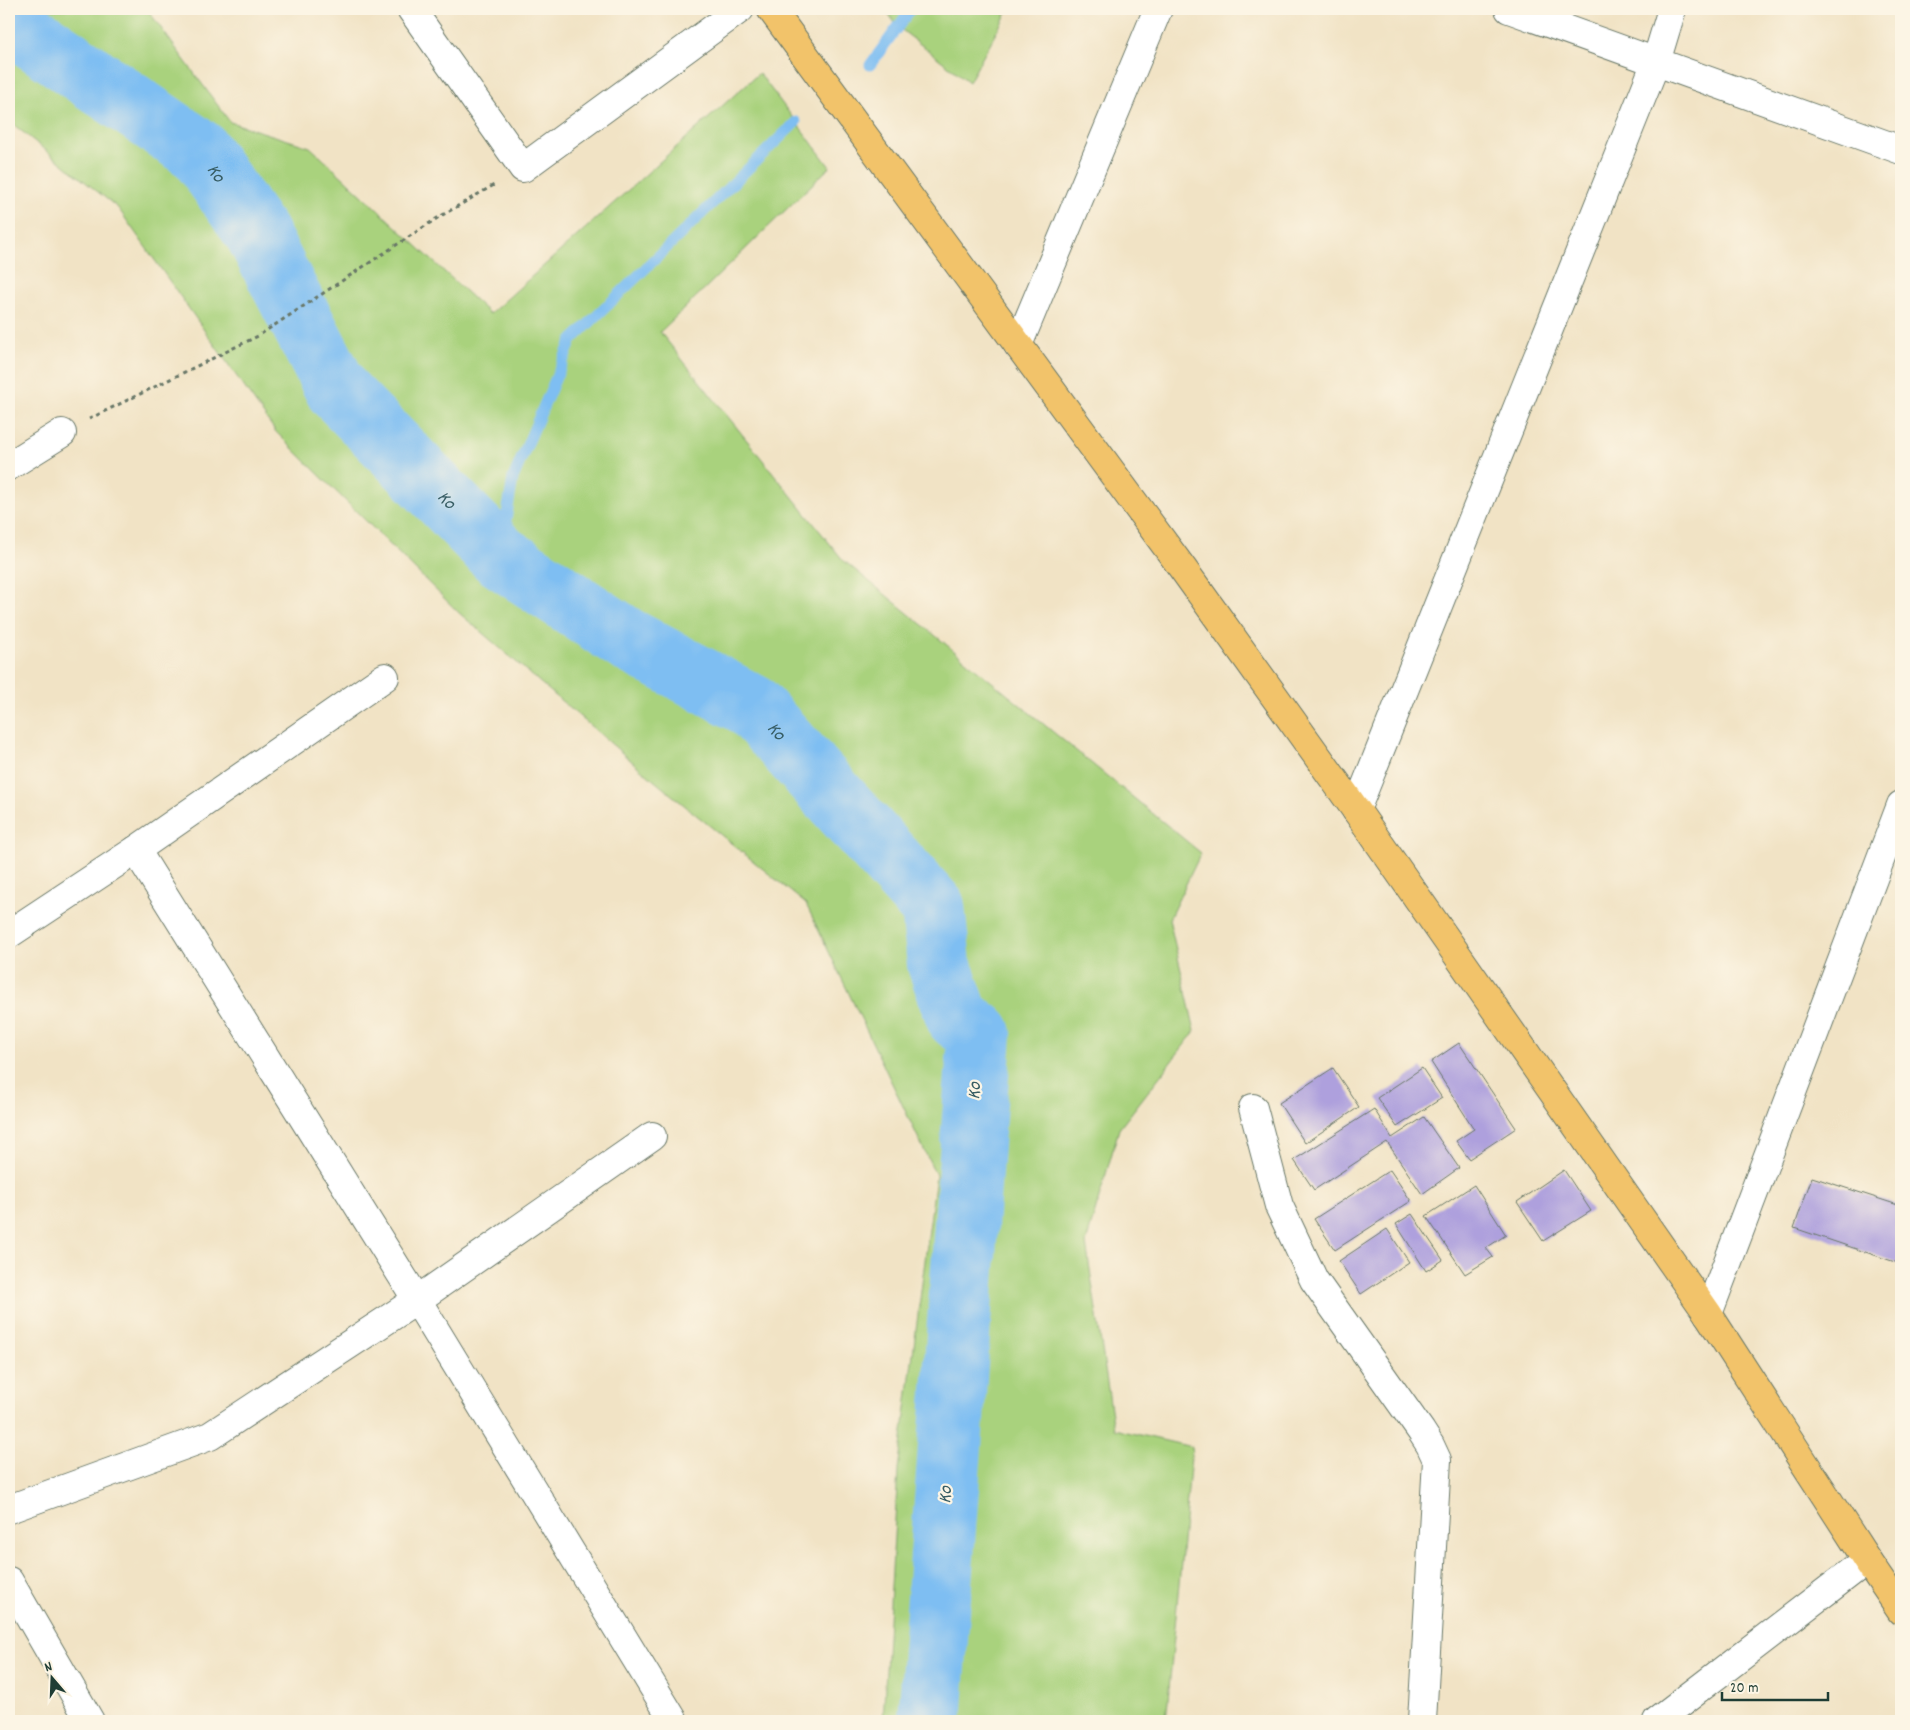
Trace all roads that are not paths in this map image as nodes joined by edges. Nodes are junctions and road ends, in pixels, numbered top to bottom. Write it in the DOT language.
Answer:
graph roads {
  1 [pos="411,9"];
  2 [pos="740,9"];
  3 [pos="771,9"];
  4 [pos="1158,9"];
  5 [pos="1510,9"];
  6 [pos="1672,9"];
  7 [pos="1656,62"];
  8 [pos="1901,150"];
  9 [pos="1018,345"];
  10 [pos="62,432"];
  11 [pos="9,466"];
  12 [pos="385,677"];
  13 [pos="1901,805"];
  14 [pos="1356,810"];
  15 [pos="136,850"];
  16 [pos="9,934"];
  17 [pos="1252,1108"];
  18 [pos="652,1136"];
  19 [pos="417,1300"];
  20 [pos="1708,1314"];
  21 [pos="9,1509"];
  22 [pos="1867,1560"];
  23 [pos="9,1581"];
  24 [pos="1901,1610"];
  25 [pos="90,1721"];
  26 [pos="674,1721"];
  27 [pos="1422,1721"];
  28 [pos="1656,1721"];
  1 -- 2 [label="street"];
  3 -- 9 [label="main road"];
  4 -- 9 [label="street"];
  5 -- 7 [label="street"];
  6 -- 7 [label="street"];
  7 -- 8 [label="street"];
  7 -- 14 [label="street"];
  9 -- 14 [label="main road"];
  10 -- 11 [label="street"];
  12 -- 15 [label="street"];
  13 -- 20 [label="street"];
  14 -- 20 [label="main road"];
  15 -- 16 [label="street"];
  15 -- 19 [label="street"];
  17 -- 27 [label="street"];
  18 -- 19 [label="street"];
  19 -- 21 [label="street"];
  19 -- 26 [label="street"];
  20 -- 22 [label="main road"];
  22 -- 24 [label="main road"];
  22 -- 28 [label="street"];
  23 -- 25 [label="street"];
}
